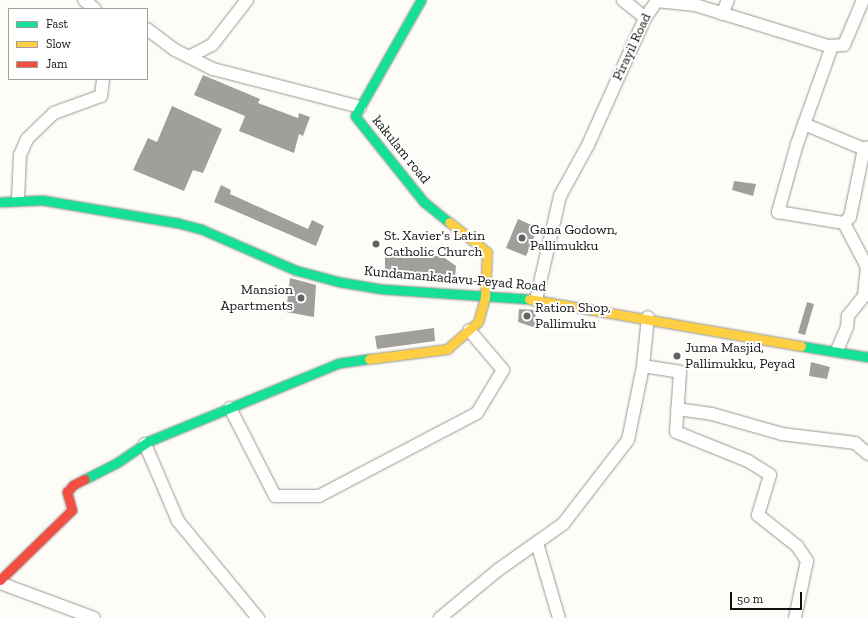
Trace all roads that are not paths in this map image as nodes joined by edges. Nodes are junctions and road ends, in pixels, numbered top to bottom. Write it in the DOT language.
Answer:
graph roads {
  1 [pos="84,0"];
  2 [pos="247,0"];
  3 [pos="421,0"];
  4 [pos="623,0"];
  5 [pos="728,0"];
  6 [pos="863,0"];
  7 [pos="658,1"];
  8 [pos="94,8"];
  9 [pos="722,14"];
  10 [pos="645,18"];
  11 [pos="148,30"];
  12 [pos="828,46"];
  13 [pos="189,56"];
  14 [pos="103,80"];
  15 [pos="360,107"];
  16 [pos="804,124"];
  17 [pos="866,148"];
  18 [pos="18,199"];
  19 [pos="0,202"];
  20 [pos="844,223"];
  21 [pos="485,297"];
  22 [pos="536,300"];
  23 [pos="648,317"];
  24 [pos="469,330"];
  25 [pos="837,351"];
  26 [pos="868,357"];
  27 [pos="644,366"];
  28 [pos="230,408"];
  29 [pos="677,409"];
  30 [pos="145,444"];
  31 [pos="868,454"];
  32 [pos="537,543"];
  33 [pos="0,580"];
  34 [pos="0,583"];
  35 [pos="94,618"];
  36 [pos="258,618"];
  37 [pos="440,618"];
  38 [pos="559,618"];
  39 [pos="795,618"];
  1 -- 8 [label="street"];
  2 -- 13 [label="street"];
  3 -- 15 [label="street, kakulam road"];
  4 -- 10 [label="street"];
  5 -- 9 [label="street"];
  6 -- 12 [label="street"];
  7 -- 9 [label="street, Pirayil Road"];
  7 -- 10 [label="street, Pirayil Road"];
  9 -- 12 [label="street, Pirayil Road"];
  10 -- 22 [label="street, Pirayil Road"];
  11 -- 13 [label="street"];
  12 -- 16 [label="street"];
  13 -- 15 [label="street"];
  14 -- 18 [label="street"];
  15 -- 21 [label="street, kakulam road"];
  16 -- 17 [label="street"];
  16 -- 20 [label="street"];
  17 -- 20 [label="street"];
  18 -- 19 [label="street, Kundamankadavu-Peyad Road"];
  18 -- 21 [label="street, Kundamankadavu-Peyad Road"];
  20 -- 25 [label="street"];
  21 -- 22 [label="street, Kundamankadavu-Peyad Road"];
  21 -- 24 [label="street"];
  22 -- 23 [label="street, Kundamankadavu-Peyad Road"];
  23 -- 25 [label="street, Kundamankadavu-Peyad Road"];
  23 -- 27 [label="street"];
  24 -- 28 [label="street"];
  24 -- 28 [label="street"];
  25 -- 26 [label="street, Kundamankadavu-Peyad Road"];
  27 -- 29 [label="street"];
  27 -- 32 [label="street"];
  28 -- 30 [label="street"];
  29 -- 31 [label="street"];
  29 -- 39 [label="street"];
  30 -- 33 [label="street"];
  30 -- 36 [label="street"];
  32 -- 37 [label="street"];
  32 -- 38 [label="street"];
  34 -- 35 [label="street"];
}
